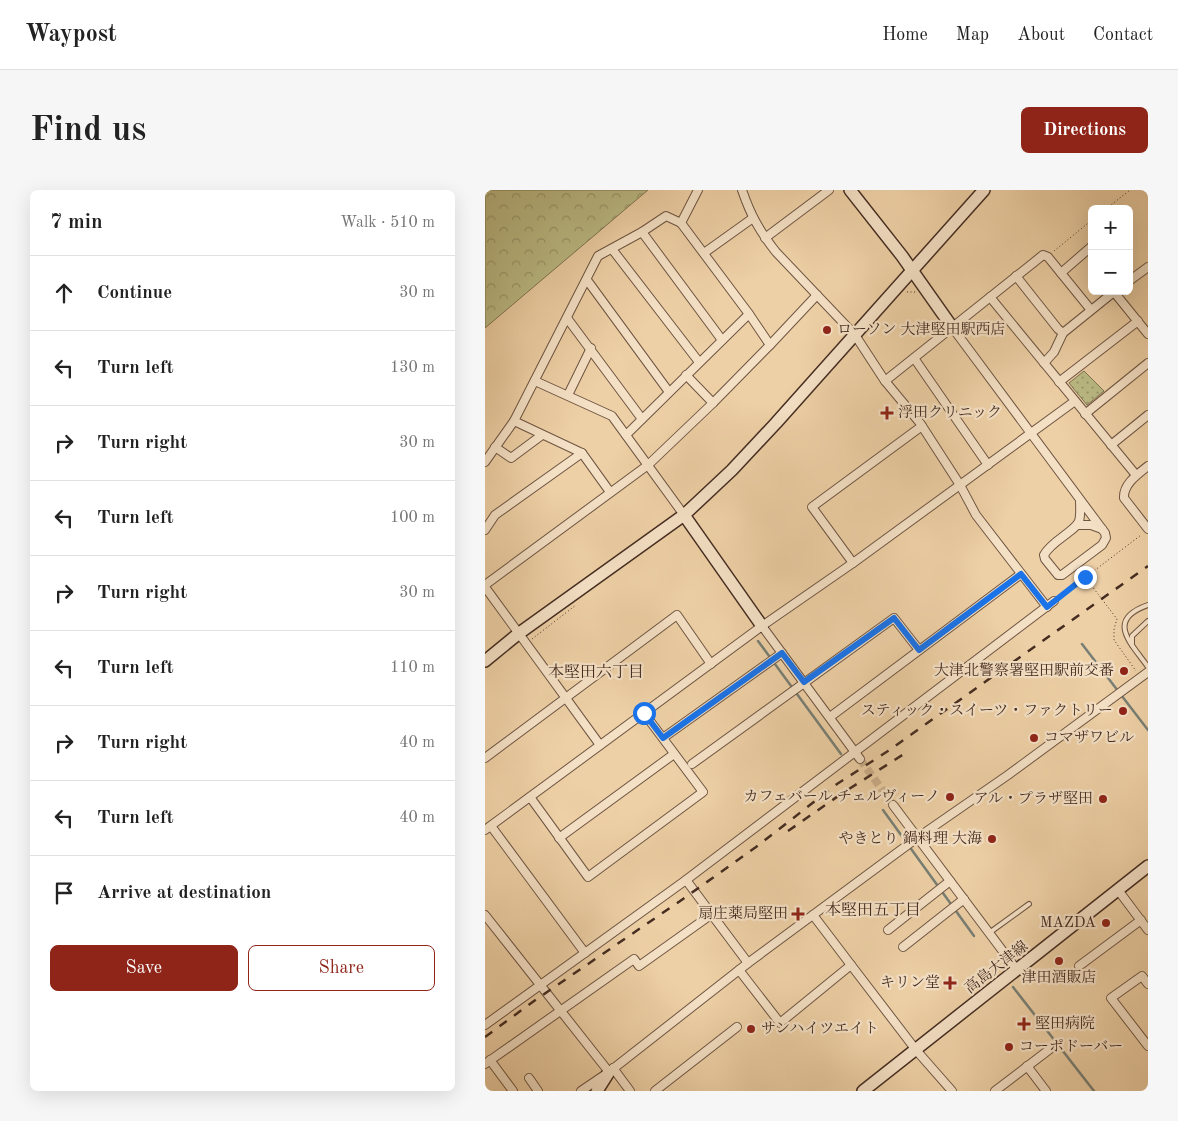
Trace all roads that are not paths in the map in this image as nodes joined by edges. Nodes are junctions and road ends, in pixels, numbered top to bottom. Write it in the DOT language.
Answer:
graph roads {
  1 [pos="698,190"];
  2 [pos="742,190"];
  3 [pos="829,190"];
  4 [pos="850,190"];
  5 [pos="984,190"];
  6 [pos="753,218"];
  7 [pos="681,223"];
  8 [pos="642,232"];
  9 [pos="765,238"];
  10 [pos="612,248"];
  11 [pos="1088,249"];
  12 [pos="704,253"];
  13 [pos="1148,266"];
  14 [pos="912,271"];
  15 [pos="1061,273"];
  16 [pos="1016,276"];
  17 [pos="1133,278"];
  18 [pos="587,280"];
  19 [pos="817,295"];
  20 [pos="1111,295"];
  21 [pos="1117,295"];
  22 [pos="990,297"];
  23 [pos="1091,310"];
  24 [pos="749,314"];
  25 [pos="567,318"];
  26 [pos="1138,321"];
  27 [pos="952,327"];
  28 [pos="1063,333"];
  29 [pos="1148,334"];
  30 [pos="855,335"];
  31 [pos="722,340"];
  32 [pos="770,345"];
  33 [pos="591,348"];
  34 [pos="913,358"];
  35 [pos="699,362"];
  36 [pos="1044,363"];
  37 [pos="1148,363"];
  38 [pos="685,375"];
  39 [pos="885,380"];
  40 [pos="535,381"];
  41 [pos="1059,382"];
  42 [pos="669,392"];
  43 [pos="568,395"];
  44 [pos="1075,401"];
  45 [pos="713,403"];
  46 [pos="1085,414"];
  47 [pos="1148,415"];
  48 [pos="642,419"];
  49 [pos="514,421"];
  50 [pos="922,426"];
  51 [pos="1031,433"];
  52 [pos="542,435"];
  53 [pos="626,435"];
  54 [pos="1111,445"];
  55 [pos="495,447"];
  56 [pos="581,453"];
  57 [pos="485,462"];
  58 [pos="648,465"];
  59 [pos="988,465"];
  60 [pos="1148,466"];
  61 [pos="1136,476"];
  62 [pos="959,485"];
  63 [pos="609,492"];
  64 [pos="1080,500"];
  65 [pos="684,515"];
  66 [pos="1077,525"];
  67 [pos="1102,529"];
  68 [pos="485,530"];
  69 [pos="1147,531"];
  70 [pos="853,563"];
  71 [pos="1021,574"];
  72 [pos="485,586"];
  73 [pos="1054,601"];
  74 [pos="1148,605"];
  75 [pos="1047,607"];
  76 [pos="1148,622"];
  77 [pos="762,626"];
  78 [pos="518,634"];
  79 [pos="1132,645"];
  80 [pos="919,650"];
  81 [pos="782,653"];
  82 [pos="485,661"];
  83 [pos="711,664"];
  84 [pos="1148,667"];
  85 [pos="1148,672"];
  86 [pos="804,682"];
  87 [pos="566,698"];
  88 [pos="644,713"];
  89 [pos="830,717"];
  90 [pos="663,738"];
  91 [pos="600,745"];
  92 [pos="674,754"];
  93 [pos="857,755"];
  94 [pos="485,758"];
  95 [pos="692,764"];
  96 [pos="530,797"];
  97 [pos="893,805"];
  98 [pos="488,828"];
  99 [pos="559,838"];
  100 [pos="917,838"];
  101 [pos="1148,866"];
  102 [pos="686,880"];
  103 [pos="950,881"];
  104 [pos="1117,890"];
  105 [pos="964,899"];
  106 [pos="1029,904"];
  107 [pos="712,914"];
  108 [pos="485,915"];
  109 [pos="813,915"];
  110 [pos="1141,920"];
  111 [pos="889,930"];
  112 [pos="1148,930"];
  113 [pos="989,933"];
  114 [pos="903,947"];
  115 [pos="585,953"];
  116 [pos="748,963"];
  117 [pos="851,964"];
  118 [pos="1079,966"];
  119 [pos="739,970"];
  120 [pos="1017,970"];
  121 [pos="1148,984"];
  122 [pos="541,985"];
  123 [pos="561,1010"];
  124 [pos="485,1025"];
  125 [pos="737,1027"];
  126 [pos="1148,1046"];
  127 [pos="1050,1048"];
  128 [pos="916,1050"];
  129 [pos="488,1062"];
  130 [pos="1027,1066"];
  131 [pos="611,1070"];
  132 [pos="529,1078"];
  133 [pos="999,1090"];
  134 [pos="513,1091"];
  135 [pos="538,1091"];
  136 [pos="581,1091"];
  137 [pos="597,1091"];
  138 [pos="630,1091"];
  139 [pos="655,1091"];
  140 [pos="863,1091"];
  141 [pos="952,1091"];
  142 [pos="1046,1091"];
  1 -- 7 [label="street"];
  2 -- 6 [label="street"];
  3 -- 9 [label="street"];
  4 -- 14 [label="street"];
  5 -- 14 [label="street"];
  6 -- 9 [label="street"];
  6 -- 12 [label="street"];
  7 -- 8 [label="street"];
  7 -- 12 [label="street"];
  8 -- 10 [label="street"];
  8 -- 31 [label="street"];
  9 -- 19 [label="street"];
  10 -- 18 [label="street"];
  10 -- 35 [label="street"];
  11 -- 15 [label="street"];
  12 -- 24 [label="street"];
  13 -- 17 [label="street"];
  14 -- 27 [label="street"];
  14 -- 30 [label="street"];
  15 -- 16 [label="street"];
  15 -- 23 [label="street"];
  16 -- 22 [label="street"];
  16 -- 28 [label="street"];
  18 -- 25 [label="street"];
  18 -- 42 [label="street"];
  19 -- 30 [label="street"];
  19 -- 32 [label="street"];
  20 -- 23 [label="street"];
  21 -- 26 [label="street"];
  22 -- 27 [label="street"];
  22 -- 36 [label="street"];
  23 -- 28 [label="street"];
  24 -- 31 [label="street"];
  24 -- 32 [label="street"];
  25 -- 33 [label="street"];
  25 -- 40 [label="street"];
  26 -- 29 [label="street"];
  26 -- 41 [label="street"];
  27 -- 34 [label="street"];
  27 -- 51 [label="street"];
  28 -- 36 [label="street"];
  30 -- 39 [label="street"];
  30 -- 65 [label="street"];
  31 -- 35 [label="street"];
  32 -- 45 [label="street"];
  33 -- 43 [label="street"];
  33 -- 48 [label="street"];
  34 -- 39 [label="street"];
  34 -- 59 [label="street"];
  35 -- 38 [label="street"];
  36 -- 41 [label="street"];
  37 -- 46 [label="street"];
  38 -- 42 [label="street"];
  38 -- 45 [label="street"];
  39 -- 50 [label="street"];
  40 -- 43 [label="street"];
  40 -- 49 [label="street"];
  41 -- 44 [label="street"];
  42 -- 48 [label="street"];
  43 -- 53 [label="street"];
  44 -- 46 [label="street"];
  44 -- 51 [label="street"];
  45 -- 58 [label="street"];
  46 -- 54 [label="street"];
  47 -- 54 [label="street"];
  48 -- 53 [label="street"];
  49 -- 52 [label="street"];
  49 -- 55 [label="street"];
  50 -- 62 [label="street"];
  50 -- 70 [label="street"];
  51 -- 59 [label="street"];
  51 -- 64 [label="street"];
  52 -- 55 [label="street"];
  52 -- 56 [label="street"];
  53 -- 58 [label="street"];
  54 -- 61 [label="street"];
  55 -- 57 [label="street"];
  56 -- 63 [label="street"];
  56 -- 68 [label="street"];
  58 -- 63 [label="street"];
  58 -- 65 [label="street"];
  59 -- 62 [label="street"];
  60 -- 61 [label="street"];
  61 -- 69 [label="street"];
  62 -- 70 [label="street"];
  62 -- 71 [label="street"];
  63 -- 72 [label="street"];
  64 -- 66 [label="street"];
  64 -- 67 [label="street"];
  65 -- 77 [label="street"];
  65 -- 78 [label="street"];
  66 -- 67 [label="street"];
  66 -- 67 [label="street"];
  70 -- 77 [label="street"];
  71 -- 75 [label="street"];
  71 -- 80 [label="street"];
  72 -- 78 [label="street"];
  73 -- 75 [label="street"];
  74 -- 79 [label="lane"];
  75 -- 93 [label="street"];
  76 -- 79 [label="lane"];
  77 -- 81 [label="street"];
  77 -- 83 [label="street"];
  78 -- 82 [label="street"];
  78 -- 87 [label="street"];
  79 -- 84 [label="lane"];
  80 -- 86 [label="street"];
  80 -- 89 [label="street"];
  81 -- 86 [label="street"];
  81 -- 90 [label="street"];
  83 -- 87 [label="street"];
  83 -- 88 [label="street"];
  85 -- 100 [label="street"];
  86 -- 89 [label="street"];
  86 -- 95 [label="street"];
  87 -- 91 [label="street"];
  87 -- 94 [label="street"];
  88 -- 90 [label="street"];
  88 -- 91 [label="street"];
  89 -- 93 [label="street"];
  90 -- 92 [label="street"];
  91 -- 96 [label="street"];
  92 -- 99 [label="street"];
  92 -- 99 [label="street"];
  93 -- 102 [label="street"];
  96 -- 98 [label="street"];
  96 -- 99 [label="street"];
  97 -- 100 [label="street"];
  98 -- 115 [label="street"];
  100 -- 103 [label="street"];
  100 -- 109 [label="street"];
  101 -- 104 [label="street, 高島大津線"];
  102 -- 107 [label="street"];
  102 -- 115 [label="street"];
  103 -- 105 [label="street"];
  103 -- 111 [label="street"];
  104 -- 110 [label="street"];
  104 -- 120 [label="street, 高島大津線"];
  105 -- 113 [label="street"];
  105 -- 114 [label="street"];
  106 -- 113 [label="lane"];
  107 -- 116 [label="street"];
  107 -- 123 [label="street"];
  108 -- 122 [label="street"];
  109 -- 116 [label="street"];
  109 -- 117 [label="street"];
  110 -- 112 [label="street"];
  110 -- 118 [label="street"];
  113 -- 120 [label="street"];
  115 -- 122 [label="street"];
  116 -- 119 [label="street"];
  117 -- 119 [label="street"];
  117 -- 128 [label="street"];
  119 -- 131 [label="street"];
  120 -- 128 [label="street, 高島大津線"];
  121 -- 126 [label="street"];
  122 -- 123 [label="street"];
  122 -- 124 [label="street"];
  123 -- 129 [label="street"];
  123 -- 131 [label="street"];
  125 -- 139 [label="street"];
  127 -- 130 [label="street"];
  128 -- 140 [label="street, 高島大津線"];
  128 -- 141 [label="street"];
  129 -- 134 [label="street"];
  130 -- 133 [label="street"];
  130 -- 142 [label="street"];
  131 -- 136 [label="street"];
  131 -- 137 [label="street"];
  131 -- 138 [label="street"];
  132 -- 135 [label="street"];
}
